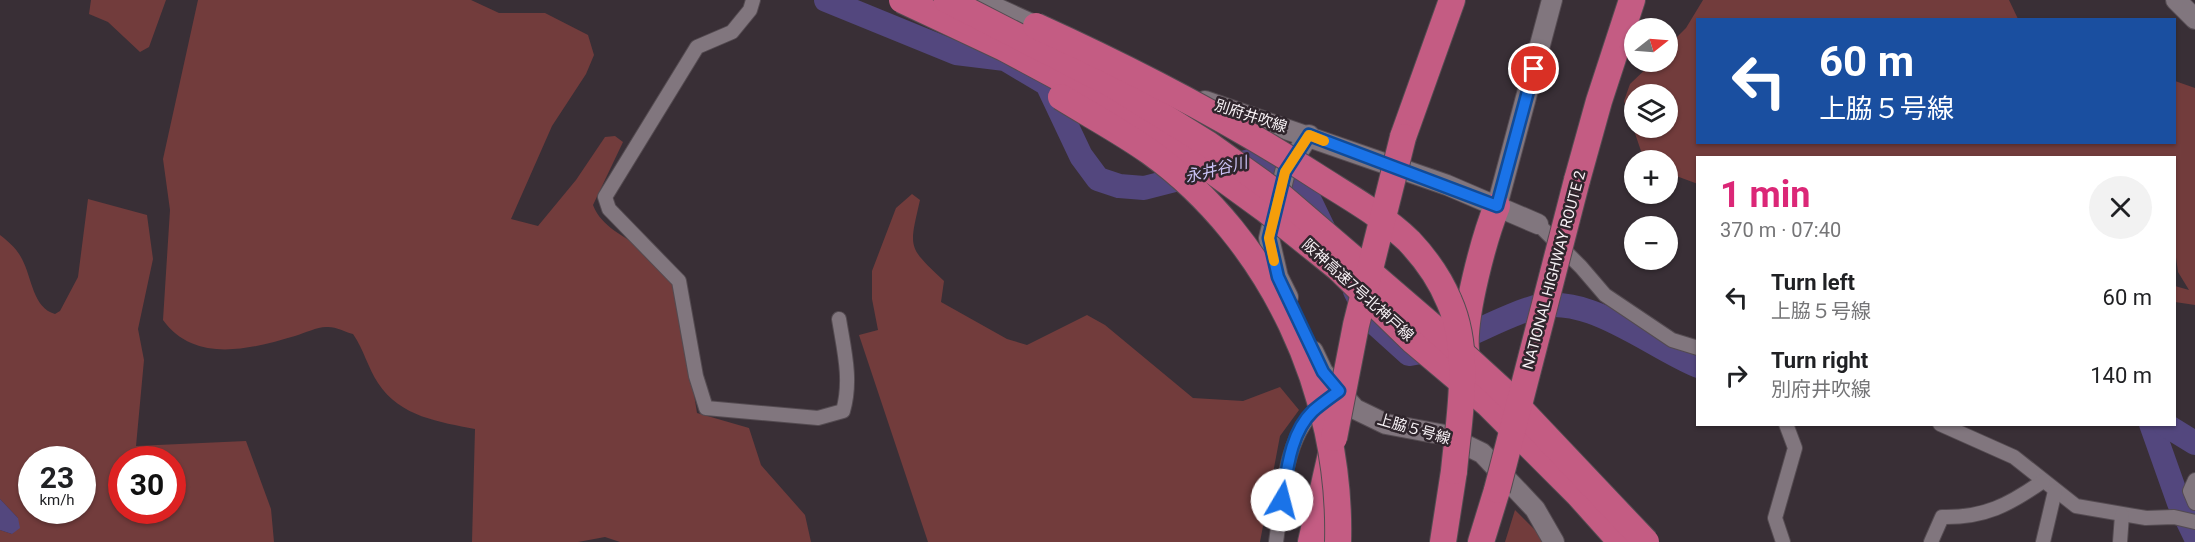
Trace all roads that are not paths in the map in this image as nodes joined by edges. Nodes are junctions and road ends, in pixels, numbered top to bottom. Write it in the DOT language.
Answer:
graph roads {
  1 [pos="753,0"];
  2 [pos="895,0"];
  3 [pos="902,0"];
  4 [pos="947,0"];
  5 [pos="969,0"];
  6 [pos="979,0"];
  7 [pos="1452,0"];
  8 [pos="1552,0"];
  9 [pos="1632,0"];
  10 [pos="2176,0"];
  11 [pos="2195,19"];
  12 [pos="1309,135"];
  13 [pos="1497,206"];
  14 [pos="1538,224"];
  15 [pos="839,319"];
  16 [pos="1696,347"];
  17 [pos="1339,391"];
  18 [pos="1787,426"];
  19 [pos="1944,426"];
  20 [pos="2195,480"];
  21 [pos="2043,481"];
  22 [pos="2055,491"];
  23 [pos="2195,503"];
  24 [pos="2122,514"];
  25 [pos="2195,522"];
  26 [pos="1276,542"];
  27 [pos="1311,542"];
  28 [pos="1338,542"];
  29 [pos="1443,542"];
  30 [pos="1481,542"];
  31 [pos="1554,542"];
  32 [pos="1620,542"];
  33 [pos="1629,542"];
  34 [pos="1639,542"];
  35 [pos="1646,542"];
  36 [pos="1783,542"];
  37 [pos="1931,542"];
  38 [pos="2043,542"];
  39 [pos="2120,542"];
  1 -- 15 [label="street"];
  2 -- 28 [label="highway, bridge"];
  3 -- 32 [label="highway, 阪神高速7号北神戸線, bridge"];
  4 -- 35 [label="highway, 阪神高速7号北神戸線, bridge"];
  5 -- 29 [label="highway, bridge"];
  6 -- 12 [label="street, 別府井吹線"];
  7 -- 27 [label="highway, bridge"];
  8 -- 13 [label="street"];
  9 -- 30 [label="highway, NATIONAL HIGHWAY ROUTE 2, bridge"];
  10 -- 11 [label="street"];
  12 -- 13 [label="street, 別府井吹線"];
  12 -- 17 [label="street, 上脇５号線, bridge"];
  13 -- 14 [label="street, 別府井吹線"];
  13 -- 33 [label="highway"];
  13 -- 34 [label="highway"];
  14 -- 16 [label="street, 別府井吹線"];
  17 -- 26 [label="street"];
  17 -- 31 [label="street, 上脇５号線"];
  18 -- 36 [label="street"];
  19 -- 21 [label="street"];
  20 -- 23 [label="street"];
  21 -- 22 [label="street"];
  21 -- 37 [label="street"];
  22 -- 24 [label="street"];
  22 -- 38 [label="street"];
  24 -- 25 [label="street"];
  24 -- 39 [label="street"];
}
